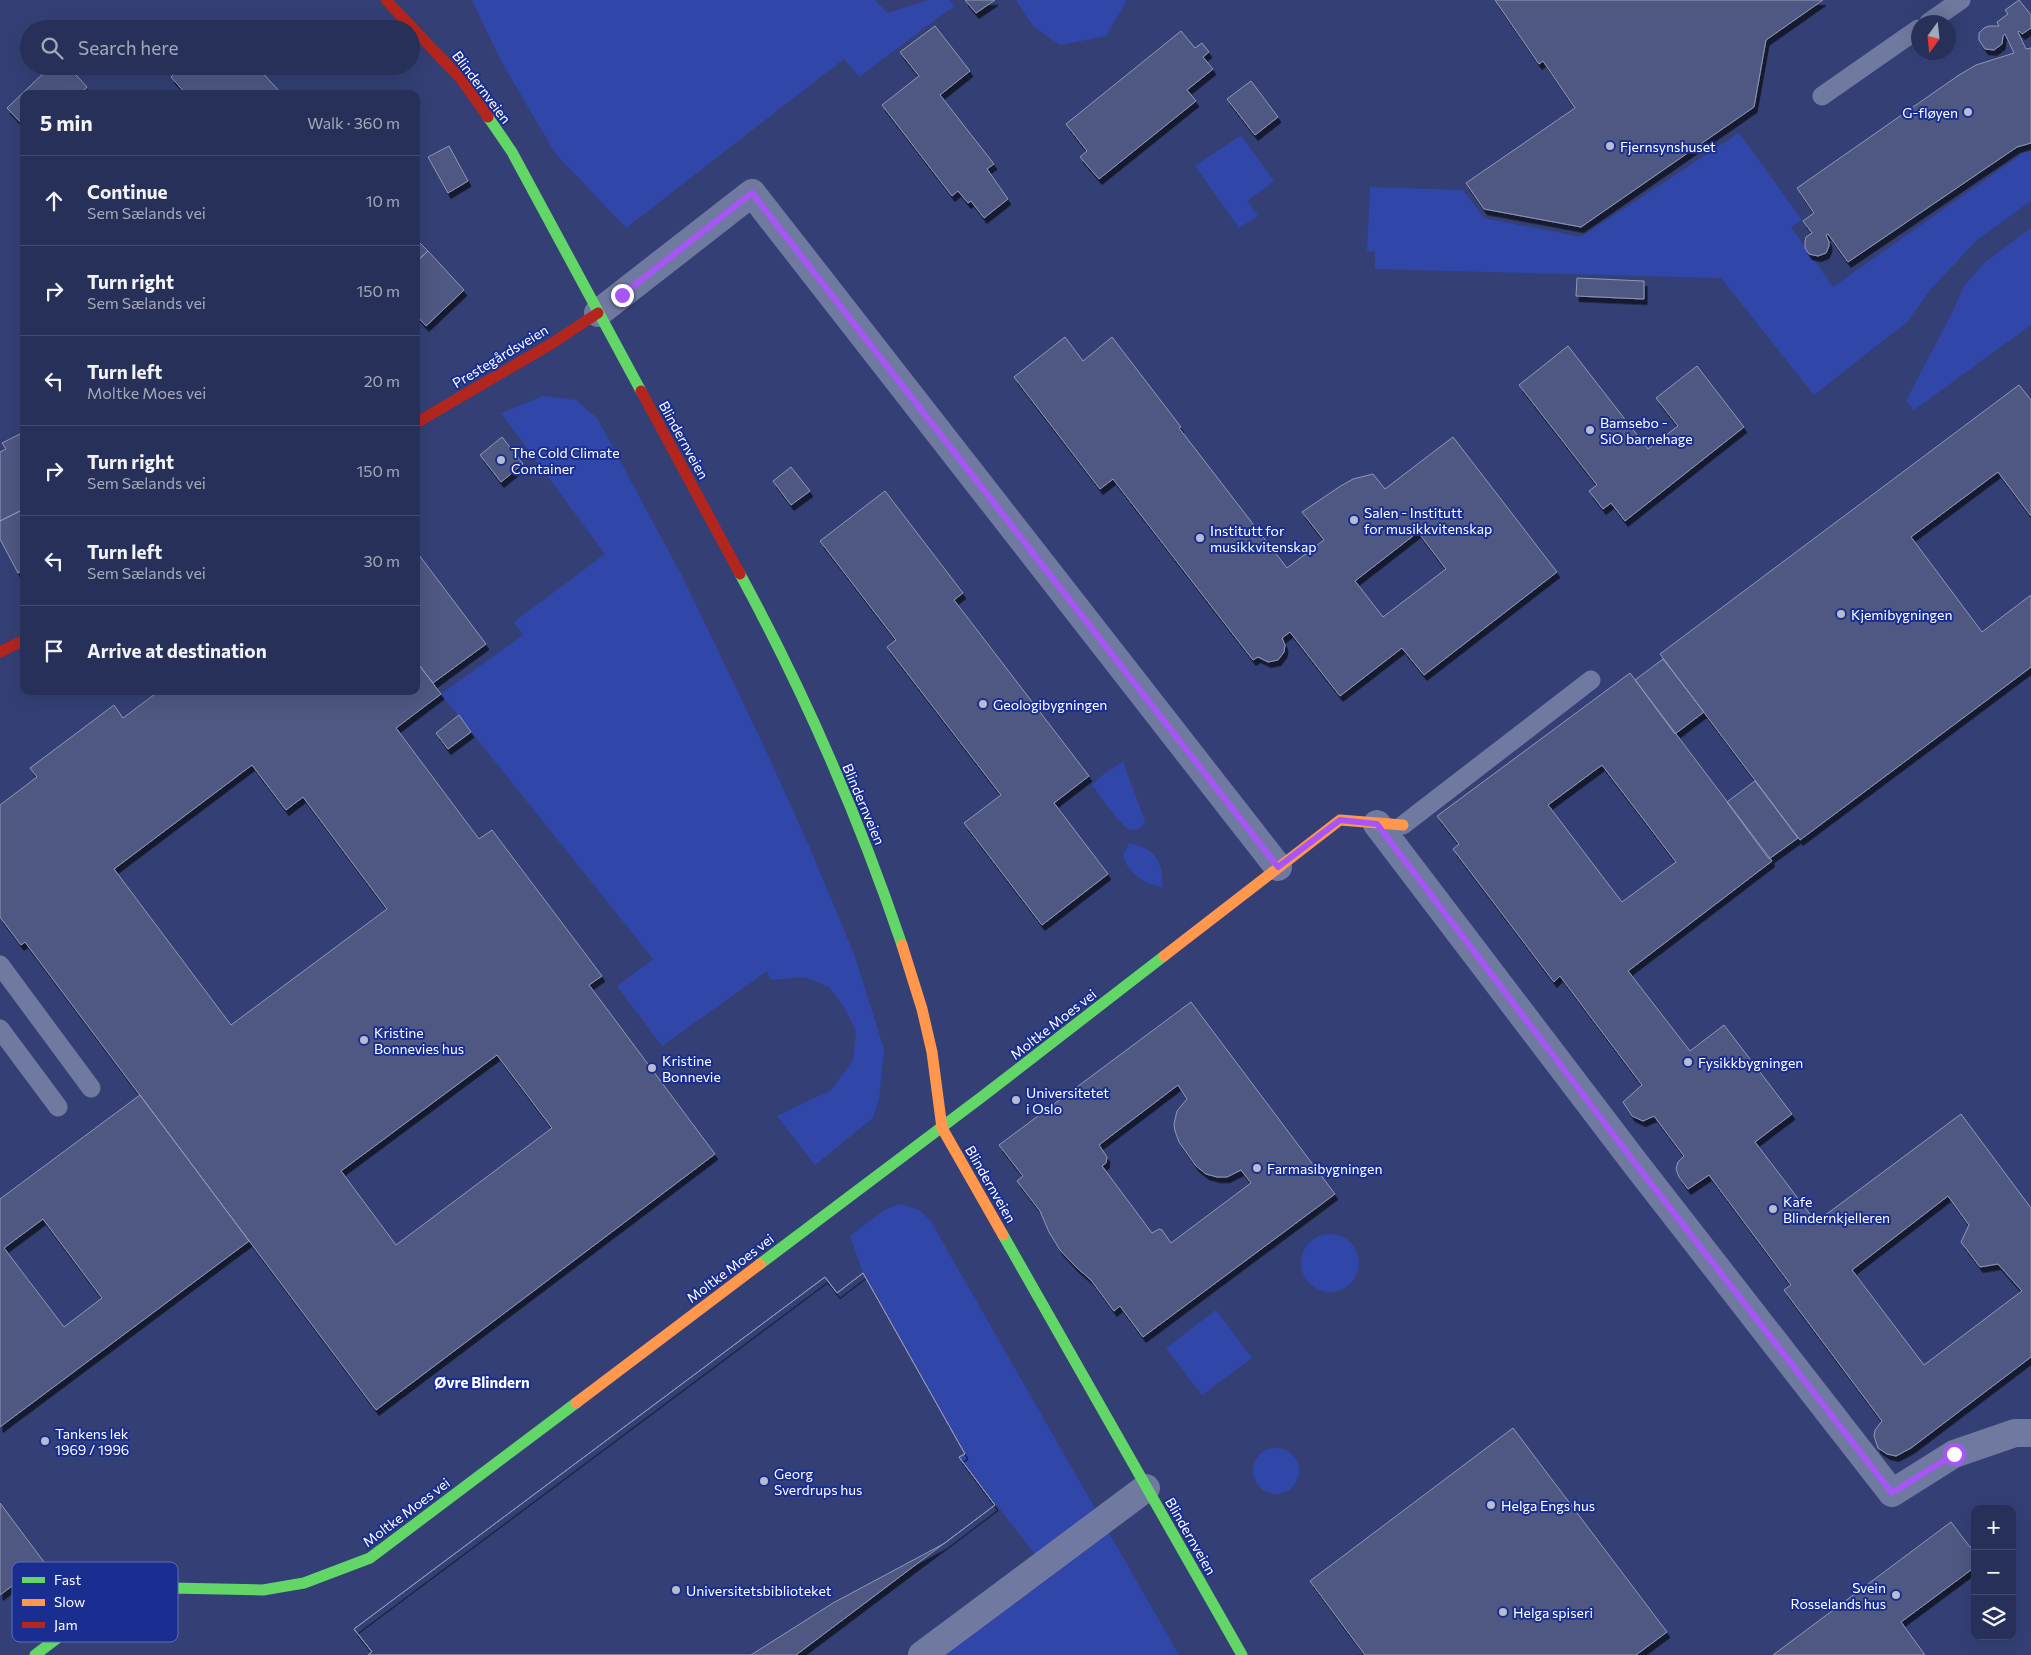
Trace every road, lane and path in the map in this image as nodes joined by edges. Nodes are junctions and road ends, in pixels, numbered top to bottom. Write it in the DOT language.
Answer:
graph roads {
  1 [pos="386,0"];
  2 [pos="1961,0"];
  3 [pos="1938,15"];
  4 [pos="405,20"];
  5 [pos="1911,35"];
  6 [pos="420,36"];
  7 [pos="1822,96"];
  8 [pos="598,313"];
  9 [pos="420,421"];
  10 [pos="20,642"];
  11 [pos="0,652"];
  12 [pos="1591,680"];
  13 [pos="1390,824"];
  14 [pos="1278,867"];
  15 [pos="0,965"];
  16 [pos="0,1029"];
  17 [pos="91,1088"];
  18 [pos="58,1107"];
  19 [pos="942,1128"];
  20 [pos="2031,1433"];
  21 [pos="1146,1488"];
  22 [pos="178,1588"];
  23 [pos="52,1642"];
  24 [pos="35,1655"];
  25 [pos="922,1655"];
  26 [pos="1242,1655"];
  1 -- 4 [label="street, Blindernveien"];
  2 -- 3 [label="lane"];
  5 -- 7 [label="lane"];
  6 -- 8 [label="street, Blindernveien"];
  8 -- 9 [label="street, Prestegårdsveien"];
  8 -- 14 [label="street"];
  8 -- 19 [label="street, Blindernveien"];
  10 -- 11 [label="street"];
  12 -- 13 [label="lane"];
  13 -- 14 [label="street, Moltke Moes vei"];
  13 -- 20 [label="street"];
  14 -- 19 [label="street, Moltke Moes vei"];
  15 -- 17 [label="lane"];
  16 -- 18 [label="lane"];
  19 -- 21 [label="street, Blindernveien"];
  19 -- 22 [label="street, Moltke Moes vei"];
  21 -- 25 [label="street"];
  21 -- 26 [label="street, Blindernveien"];
  23 -- 24 [label="street, Moltke Moes vei"];
}
